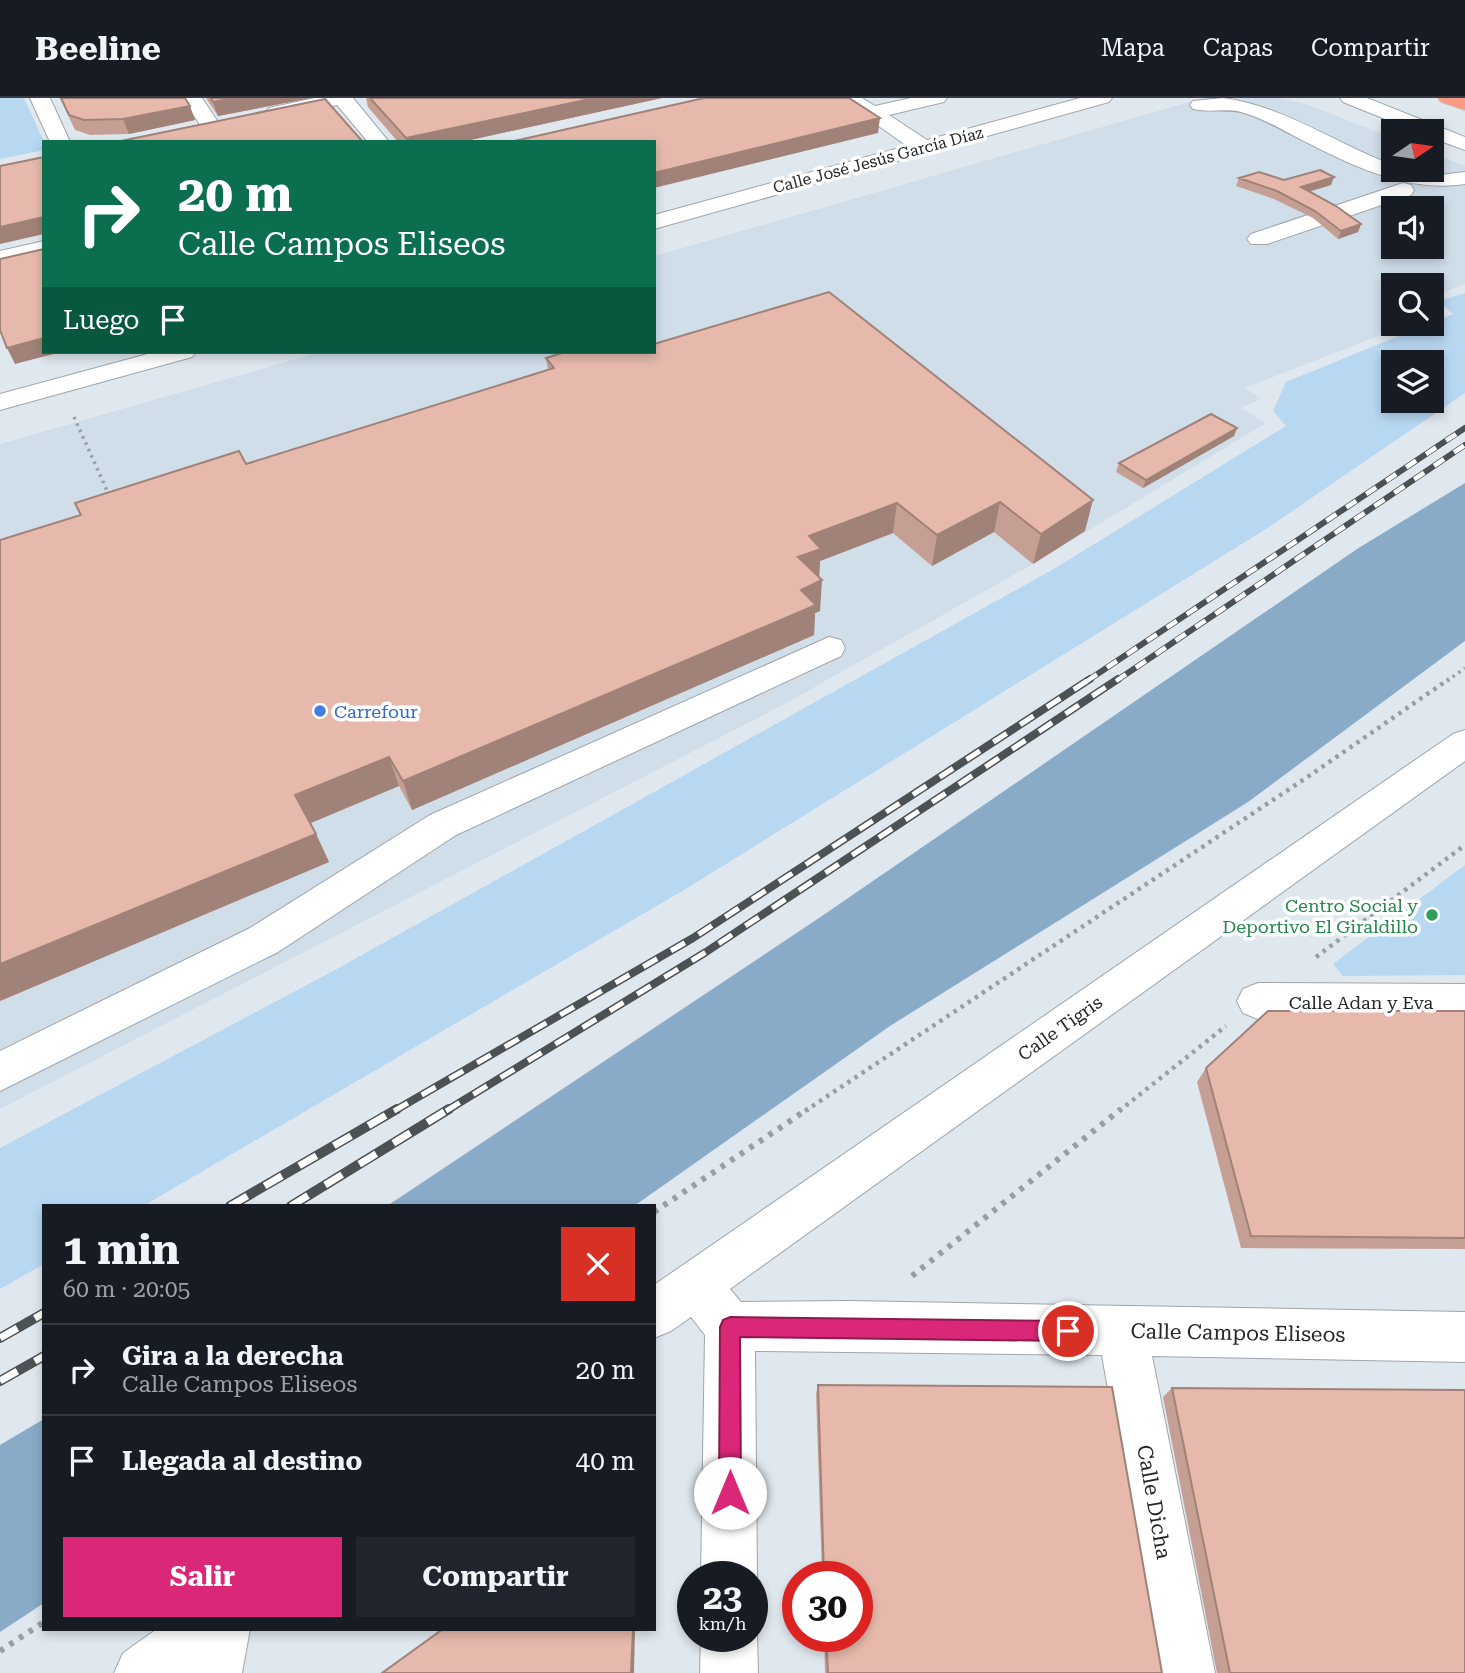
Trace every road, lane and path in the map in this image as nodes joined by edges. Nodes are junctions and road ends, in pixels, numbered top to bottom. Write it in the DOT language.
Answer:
graph roads {
  1 [pos="40,98"];
  2 [pos="192,98"];
  3 [pos="342,98"];
  4 [pos="849,98"];
  5 [pos="937,98"];
  6 [pos="1101,98"];
  7 [pos="1448,98"];
  8 [pos="1352,100"];
  9 [pos="1465,104"];
  10 [pos="1200,105"];
  11 [pos="872,113"];
  12 [pos="260,115"];
  13 [pos="235,120"];
  14 [pos="210,125"];
  15 [pos="186,130"];
  16 [pos="59,140"];
  17 [pos="377,140"];
  18 [pos="1276,143"];
  19 [pos="1465,144"];
  20 [pos="922,147"];
  21 [pos="1465,178"];
  22 [pos="1403,190"];
  23 [pos="1418,196"];
  24 [pos="656,221"];
  25 [pos="1259,239"];
  26 [pos="42,248"];
  27 [pos="0,258"];
  28 [pos="176,354"];
  29 [pos="0,402"];
  30 [pos="74,417"];
  31 [pos="113,504"];
  32 [pos="829,648"];
  33 [pos="1465,668"];
  34 [pos="1465,743"];
  35 [pos="1465,845"];
  36 [pos="1258,1001"];
  37 [pos="1465,1002"];
  38 [pos="0,1072"];
  39 [pos="656,1211"];
  40 [pos="696,1284"];
  41 [pos="656,1313"];
  42 [pos="848,1326"];
  43 [pos="730,1327"];
  44 [pos="1123,1332"];
  45 [pos="1465,1337"];
  46 [pos="729,1561"];
  47 [pos="42,1623"];
  48 [pos="203,1631"];
  49 [pos="222,1631"];
  50 [pos="0,1651"];
  51 [pos="729,1652"];
  52 [pos="143,1673"];
  53 [pos="213,1673"];
  54 [pos="729,1673"];
  55 [pos="1185,1673"];
  1 -- 16 [label="street"];
  2 -- 14 [label="street"];
  3 -- 12 [label="street"];
  3 -- 17 [label="street"];
  4 -- 11 [label="street"];
  5 -- 11 [label="street"];
  6 -- 20 [label="street, Calle José Jesús García Díaz"];
  7 -- 9 [label="highway"];
  8 -- 19 [label="street"];
  10 -- 21 [label="street"];
  11 -- 20 [label="street"];
  13 -- 14 [label="street"];
  14 -- 15 [label="street"];
  18 -- 22 [label="street"];
  20 -- 24 [label="street, Calle José Jesús García Díaz"];
  22 -- 23 [label="street"];
  22 -- 25 [label="street"];
  26 -- 27 [label="street"];
  28 -- 29 [label="street"];
  30 -- 31 [label="path"];
  32 -- 38 [label="street"];
  33 -- 39 [label="path"];
  34 -- 40 [label="street, Calle Tigris"];
  35 -- 36 [label="path"];
  36 -- 37 [label="street, Calle Adan y Eva"];
  36 -- 42 [label="path"];
  40 -- 41 [label="street, Calle Tigris"];
  40 -- 43 [label="street"];
  42 -- 43 [label="street, Calle Campos Eliseos"];
  42 -- 44 [label="street, Calle Campos Eliseos"];
  43 -- 46 [label="street"];
  44 -- 45 [label="street, Calle Campos Eliseos"];
  44 -- 55 [label="street, Calle Dicha"];
  47 -- 50 [label="path"];
  48 -- 52 [label="street"];
  49 -- 53 [label="street"];
  51 -- 54 [label="street"];
}
